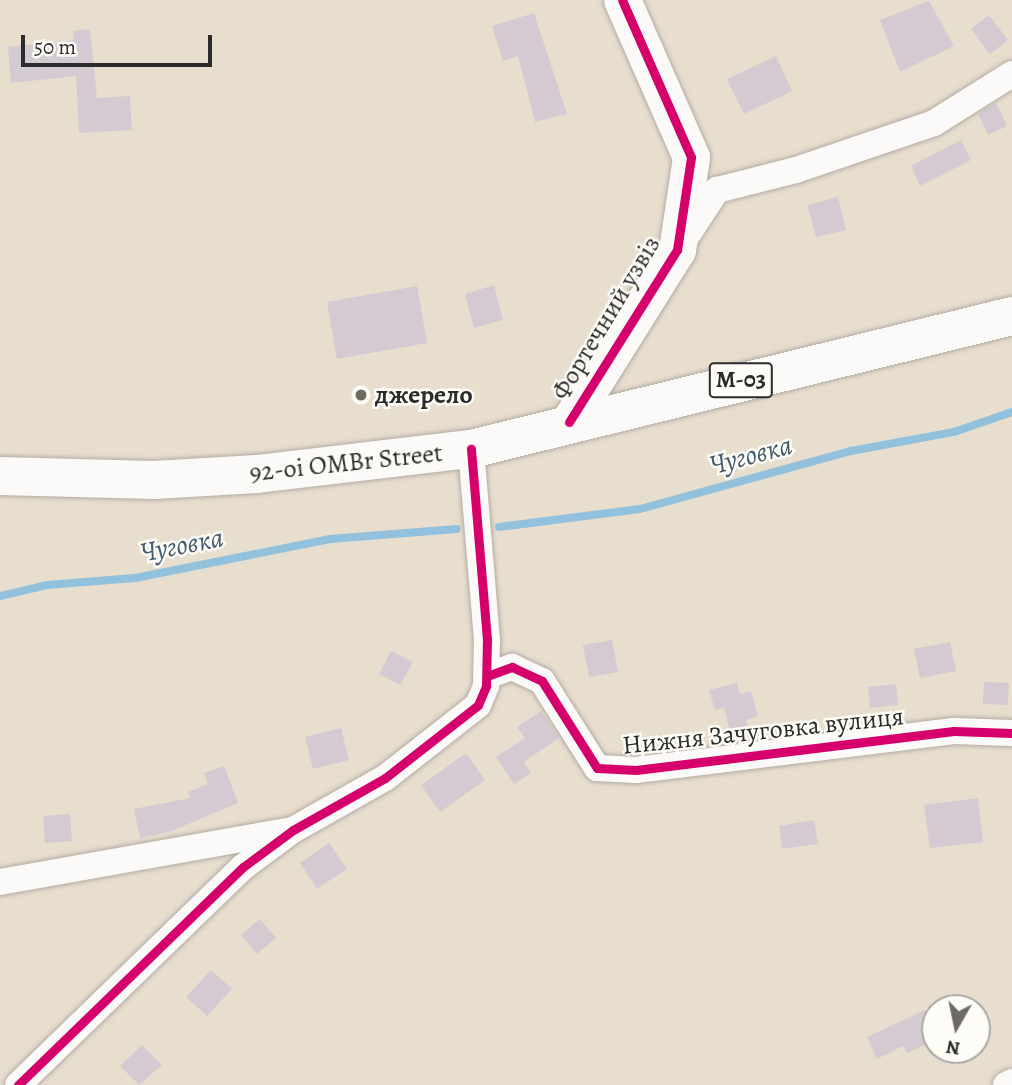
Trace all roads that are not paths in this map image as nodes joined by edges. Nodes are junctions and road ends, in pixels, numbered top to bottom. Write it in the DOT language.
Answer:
graph roads {
  1 [pos="622,0"];
  2 [pos="1012,74"];
  3 [pos="677,250"];
  4 [pos="1012,316"];
  5 [pos="569,422"];
  6 [pos="471,449"];
  7 [pos="0,476"];
  8 [pos="487,676"];
  9 [pos="1012,733"];
  10 [pos="293,830"];
  11 [pos="0,882"];
  12 [pos="1012,1082"];
  13 [pos="18,1085"];
  14 [pos="1006,1085"];
  1 -- 3 [label="street, Фортечний узвіз"];
  2 -- 3 [label="street, Фортечний узвіз"];
  3 -- 5 [label="street, Фортечний узвіз"];
  4 -- 5 [label="highway, 92-oi OMBr Street / М-03"];
  5 -- 6 [label="highway, 92-oi OMBr Street / М-03"];
  6 -- 7 [label="highway, 92-oi OMBr Street / М-03"];
  6 -- 8 [label="street"];
  8 -- 9 [label="street, Нижня Зачуговка вулиця"];
  8 -- 10 [label="street"];
  10 -- 11 [label="street"];
  10 -- 13 [label="street"];
  12 -- 14 [label="street"];
}
